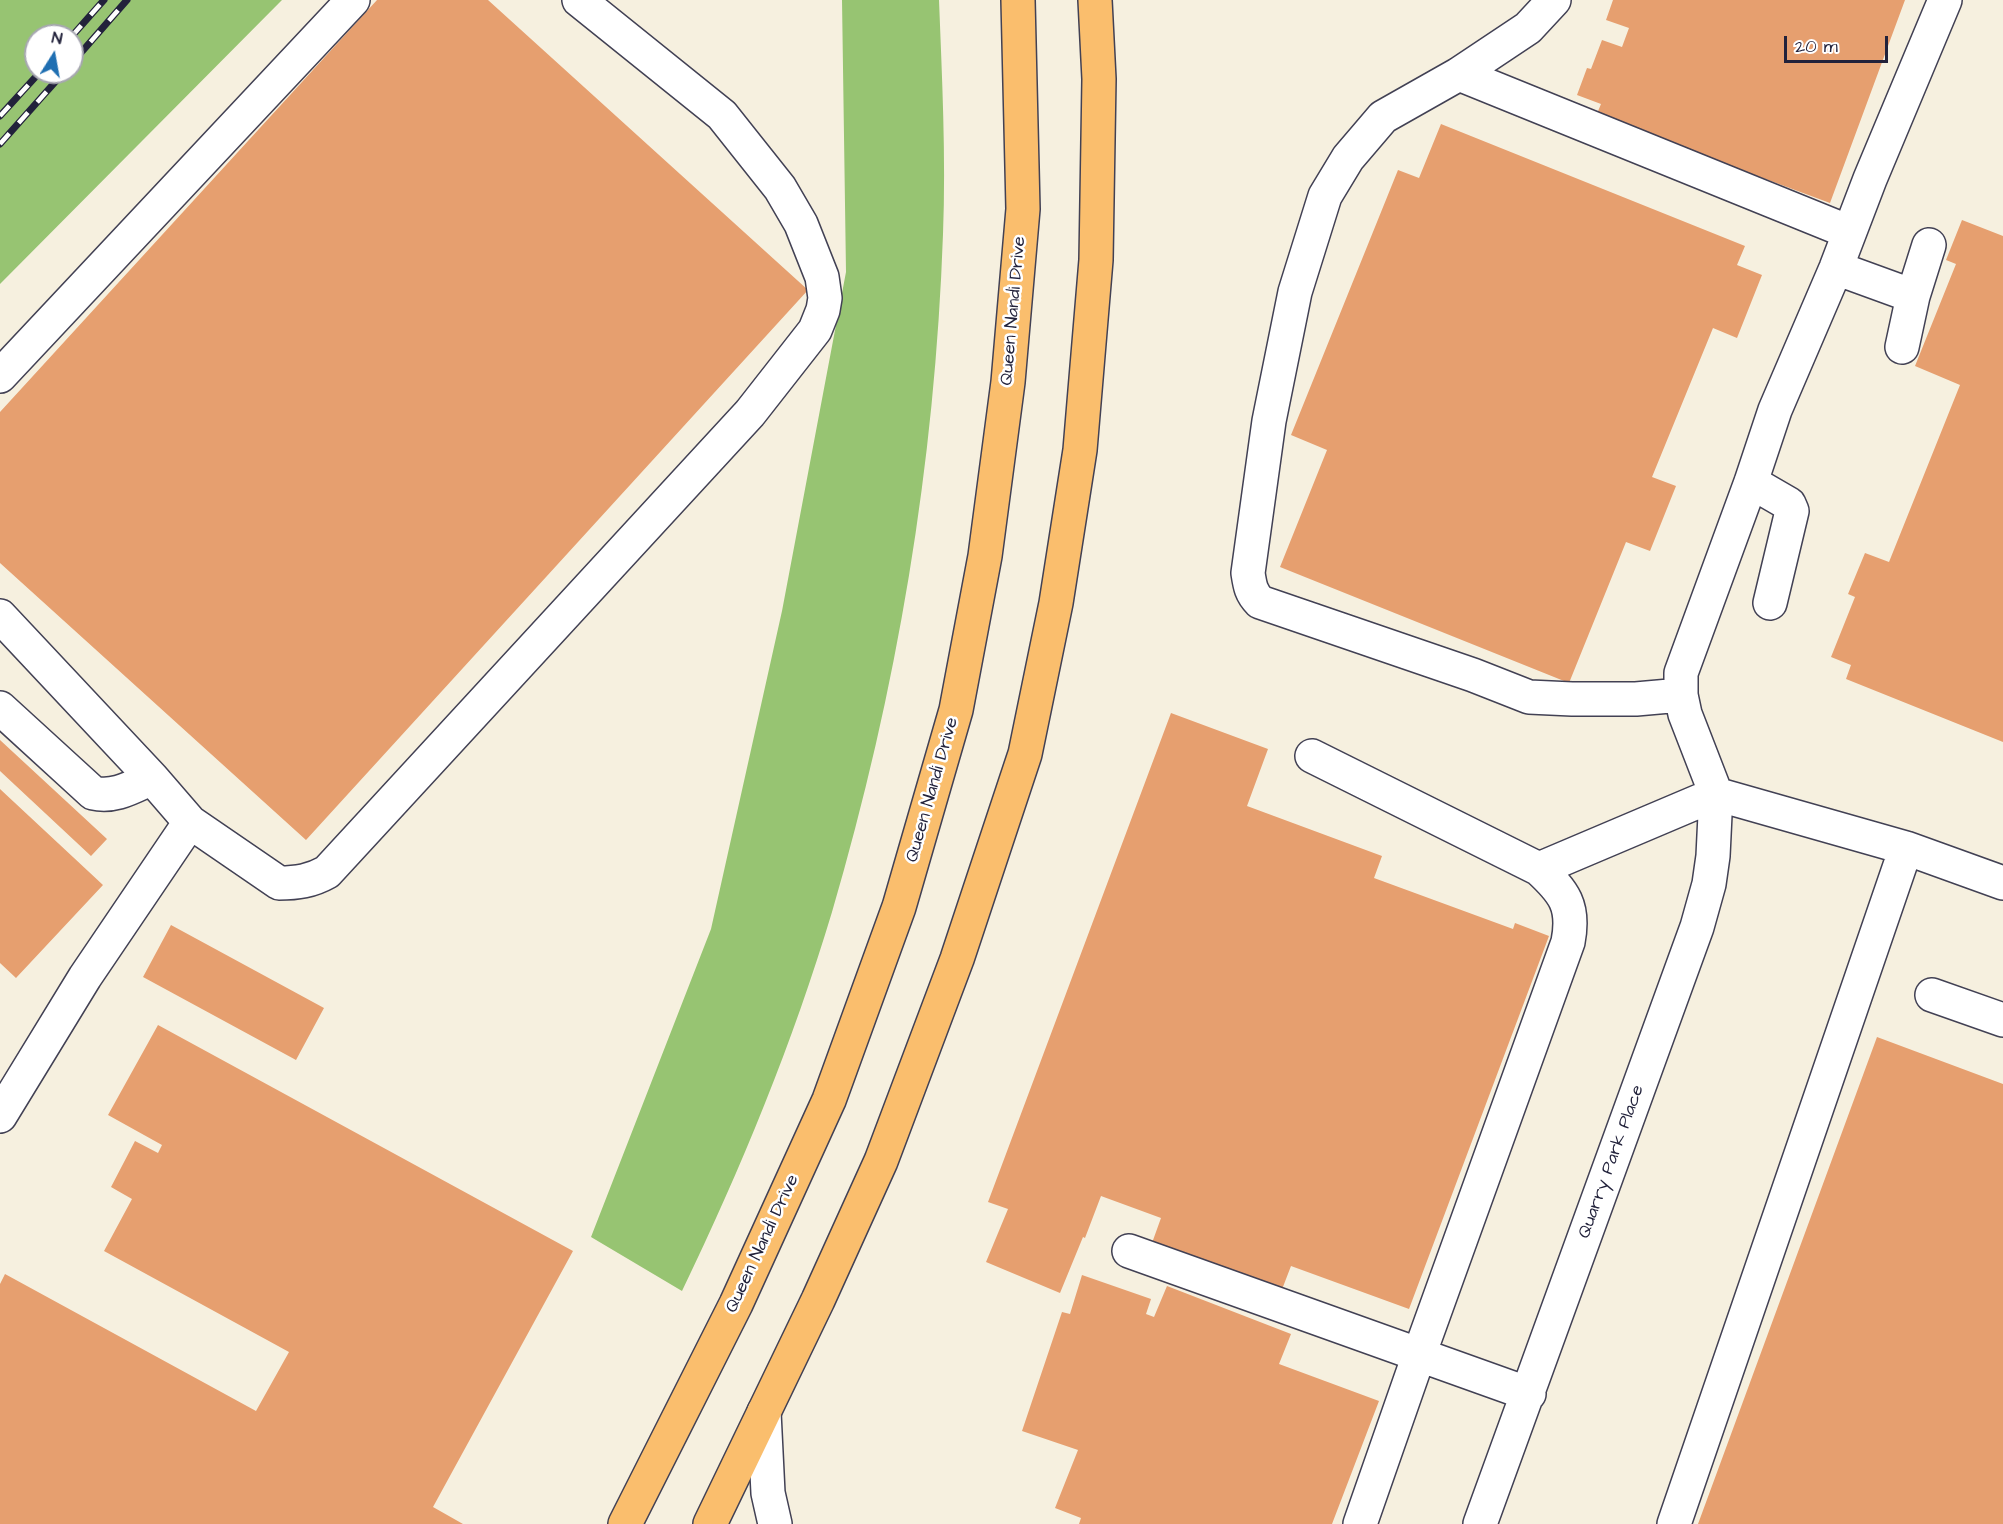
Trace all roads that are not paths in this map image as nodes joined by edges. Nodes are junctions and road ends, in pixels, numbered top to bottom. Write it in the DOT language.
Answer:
graph roads {
  1 [pos="352,0"];
  2 [pos="579,0"];
  3 [pos="1018,0"];
  4 [pos="1095,0"];
  5 [pos="1554,0"];
  6 [pos="1945,0"];
  7 [pos="1460,74"];
  8 [pos="1849,232"];
  9 [pos="1929,245"];
  10 [pos="1836,268"];
  11 [pos="1913,296"];
  12 [pos="1902,347"];
  13 [pos="0,376"];
  14 [pos="1751,482"];
  15 [pos="1770,603"];
  16 [pos="0,616"];
  17 [pos="1680,695"];
  18 [pos="0,708"];
  19 [pos="1312,756"];
  20 [pos="152,778"];
  21 [pos="1716,794"];
  22 [pos="190,822"];
  23 [pos="1906,848"];
  24 [pos="1539,869"];
  25 [pos="2003,883"];
  26 [pos="1932,995"];
  27 [pos="2003,1020"];
  28 [pos="0,1116"];
  29 [pos="1129,1251"];
  30 [pos="1419,1355"];
  31 [pos="1529,1394"];
  32 [pos="764,1412"];
  33 [pos="625,1524"];
  34 [pos="710,1524"];
  35 [pos="775,1524"];
  36 [pos="1360,1524"];
  37 [pos="1480,1524"];
  38 [pos="1674,1524"];
  1 -- 13 [label="lane"];
  2 -- 22 [label="lane"];
  3 -- 33 [label="main road, Queen Nandi Drive"];
  4 -- 32 [label="main road"];
  5 -- 7 [label="lane"];
  6 -- 8 [label="lane"];
  7 -- 8 [label="lane"];
  7 -- 17 [label="lane"];
  8 -- 10 [label="lane"];
  9 -- 11 [label="lane"];
  10 -- 11 [label="lane"];
  10 -- 14 [label="lane"];
  11 -- 12 [label="lane"];
  14 -- 15 [label="lane"];
  14 -- 17 [label="lane"];
  16 -- 20 [label="lane"];
  17 -- 21 [label="lane"];
  18 -- 20 [label="lane"];
  19 -- 24 [label="lane"];
  20 -- 22 [label="lane"];
  21 -- 23 [label="lane"];
  21 -- 24 [label="lane"];
  21 -- 31 [label="lane, Quarry Park Place"];
  22 -- 28 [label="lane"];
  23 -- 25 [label="lane"];
  23 -- 38 [label="lane"];
  24 -- 30 [label="lane"];
  26 -- 27 [label="lane"];
  29 -- 30 [label="lane"];
  30 -- 31 [label="lane"];
  30 -- 36 [label="lane"];
  31 -- 37 [label="lane, Quarry Park Place"];
  32 -- 34 [label="main road"];
  32 -- 35 [label="lane"];
}
